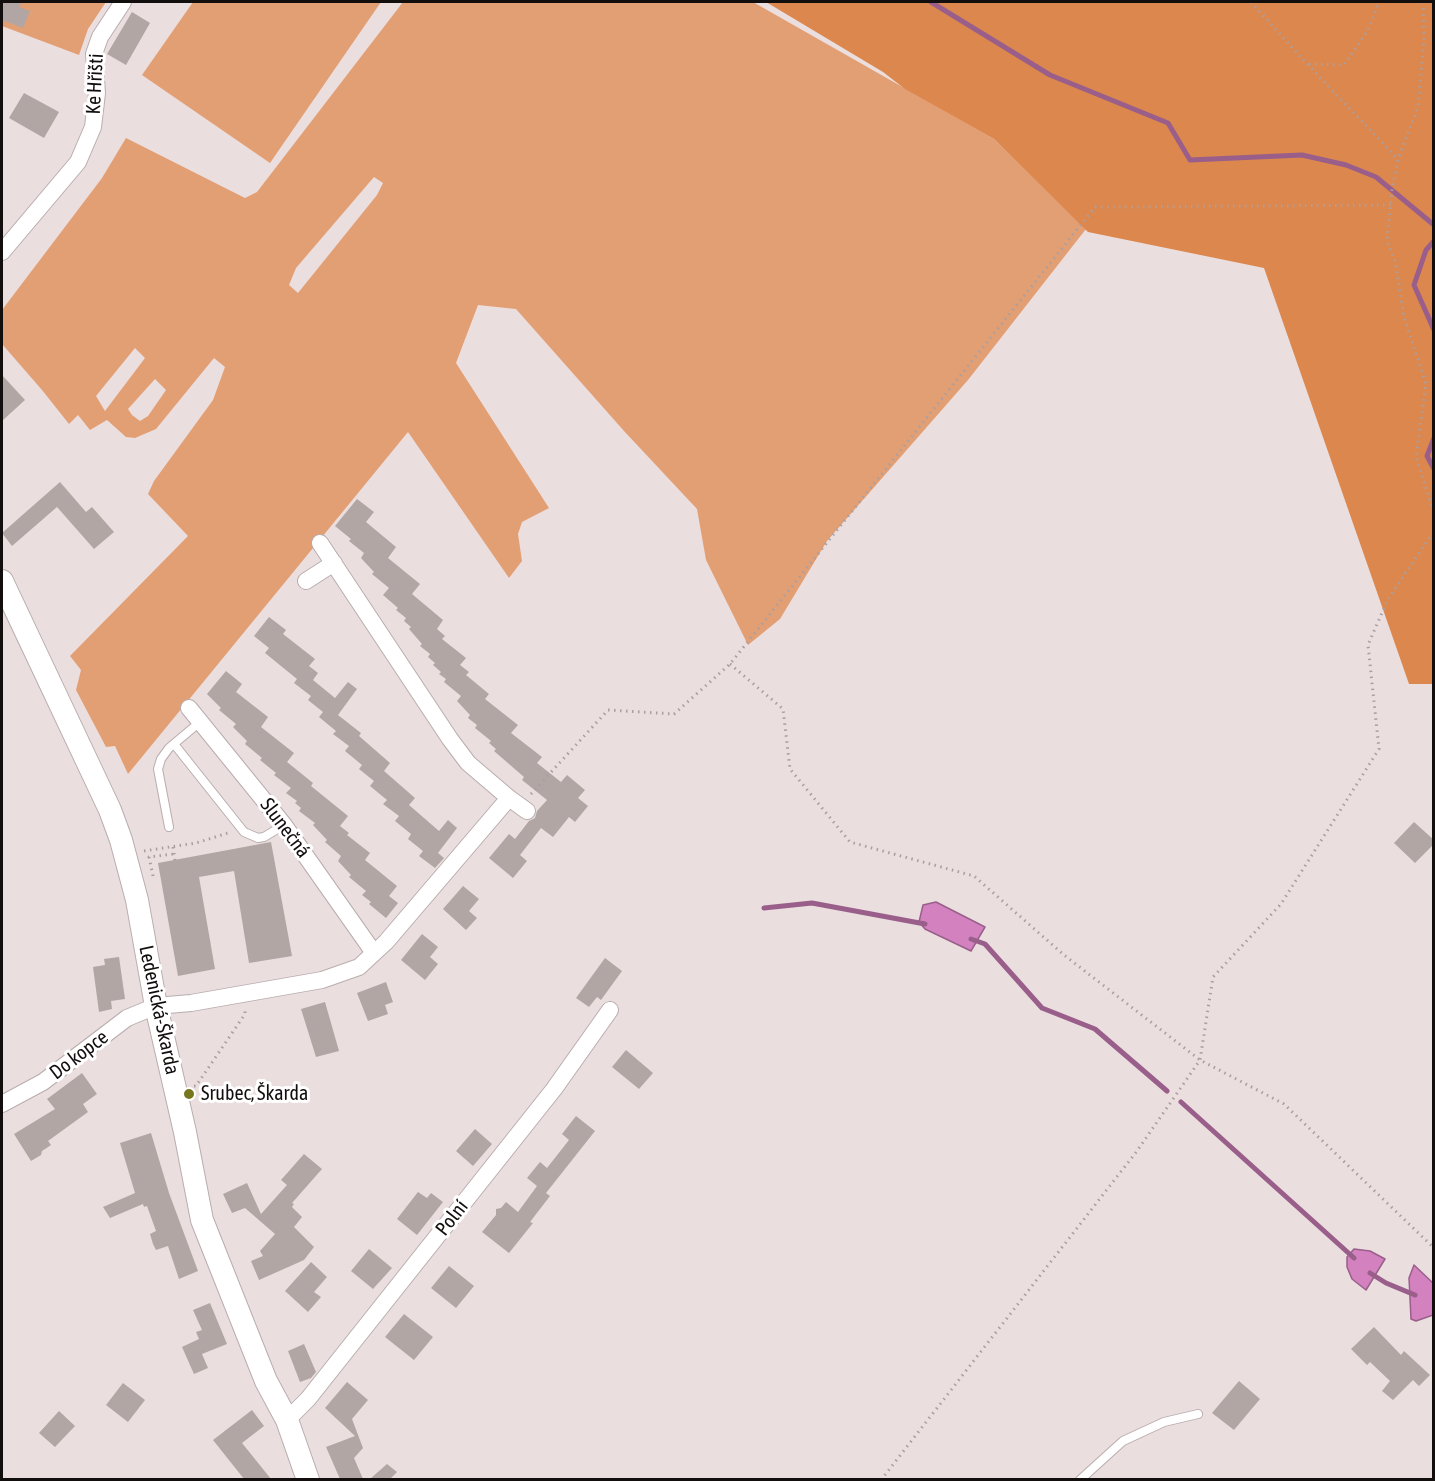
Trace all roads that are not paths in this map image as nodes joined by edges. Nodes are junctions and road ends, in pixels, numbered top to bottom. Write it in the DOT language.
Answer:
graph roads {
  1 [pos="123,2"];
  2 [pos="2,252"];
  3 [pos="320,543"];
  4 [pos="334,563"];
  5 [pos="2,581"];
  6 [pos="306,581"];
  7 [pos="189,708"];
  8 [pos="200,722"];
  9 [pos="174,744"];
  10 [pos="509,798"];
  11 [pos="527,811"];
  12 [pos="284,825"];
  13 [pos="169,827"];
  14 [pos="374,953"];
  15 [pos="156,1006"];
  16 [pos="610,1010"];
  17 [pos="2,1104"];
  18 [pos="1198,1414"];
  19 [pos="286,1420"];
  20 [pos="308,1479"];
  21 [pos="1080,1479"];
  1 -- 2 [label="street, Ke Hřišti"];
  3 -- 4 [label="street"];
  4 -- 6 [label="street"];
  4 -- 10 [label="street"];
  5 -- 15 [label="main road, Ledenická-Škarda"];
  7 -- 8 [label="street, Slunečná"];
  8 -- 9 [label="lane"];
  8 -- 12 [label="street, Slunečná"];
  9 -- 12 [label="lane"];
  9 -- 13 [label="lane"];
  10 -- 11 [label="street"];
  10 -- 14 [label="street"];
  12 -- 14 [label="street, Slunečná"];
  14 -- 15 [label="street"];
  15 -- 17 [label="street, Do kopce"];
  15 -- 19 [label="main road, Ledenická-Škarda"];
  16 -- 19 [label="street, Polní"];
  18 -- 21 [label="lane"];
  19 -- 20 [label="main road, Ledenická-Škarda"];
}
